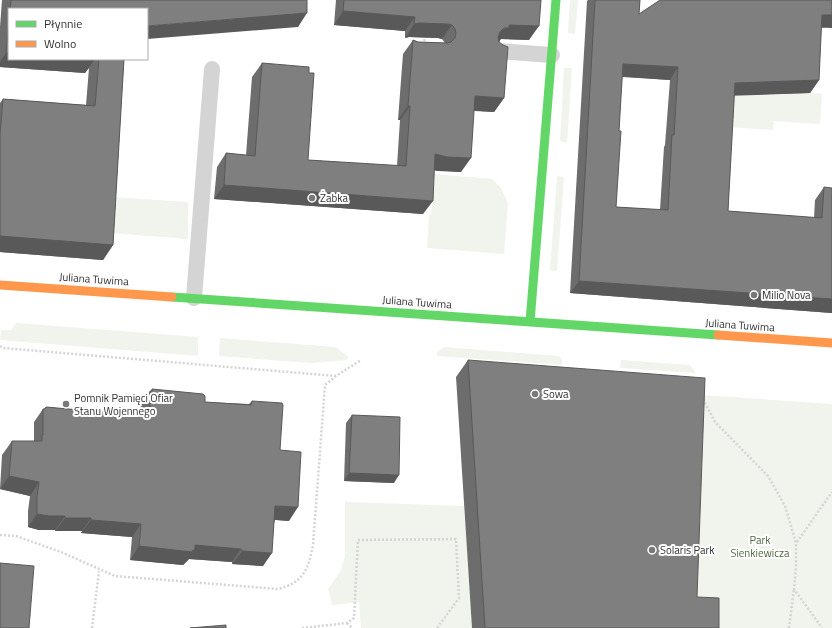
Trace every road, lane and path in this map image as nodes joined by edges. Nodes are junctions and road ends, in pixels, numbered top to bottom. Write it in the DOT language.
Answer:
graph roads {
  1 [pos="556,0"];
  2 [pos="425,32"];
  3 [pos="424,47"];
  4 [pos="498,51"];
  5 [pos="552,55"];
  6 [pos="212,69"];
  7 [pos="0,285"];
  8 [pos="194,298"];
  9 [pos="530,322"];
  10 [pos="832,343"];
  11 [pos="0,346"];
  12 [pos="361,360"];
  13 [pos="336,376"];
  14 [pos="701,395"];
  15 [pos="832,492"];
  16 [pos="0,535"];
  17 [pos="796,543"];
  18 [pos="99,571"];
  19 [pos="794,589"];
  20 [pos="347,623"];
  21 [pos="92,628"];
  22 [pos="302,628"];
  23 [pos="352,628"];
  24 [pos="437,628"];
  25 [pos="789,628"];
  26 [pos="822,628"];
  1 -- 5 [label="street"];
  2 -- 3 [label="path"];
  4 -- 5 [label="lane"];
  5 -- 9 [label="street"];
  6 -- 8 [label="lane"];
  7 -- 8 [label="street, Juliana Tuwima"];
  8 -- 9 [label="street, Juliana Tuwima"];
  9 -- 10 [label="street, Juliana Tuwima"];
  11 -- 13 [label="path"];
  12 -- 13 [label="path"];
  13 -- 18 [label="path"];
  14 -- 17 [label="path"];
  15 -- 17 [label="path"];
  16 -- 18 [label="path"];
  17 -- 19 [label="path"];
  18 -- 21 [label="path"];
  19 -- 25 [label="path"];
  19 -- 26 [label="path"];
  20 -- 22 [label="path"];
  20 -- 23 [label="path"];
  20 -- 24 [label="path"];
}
